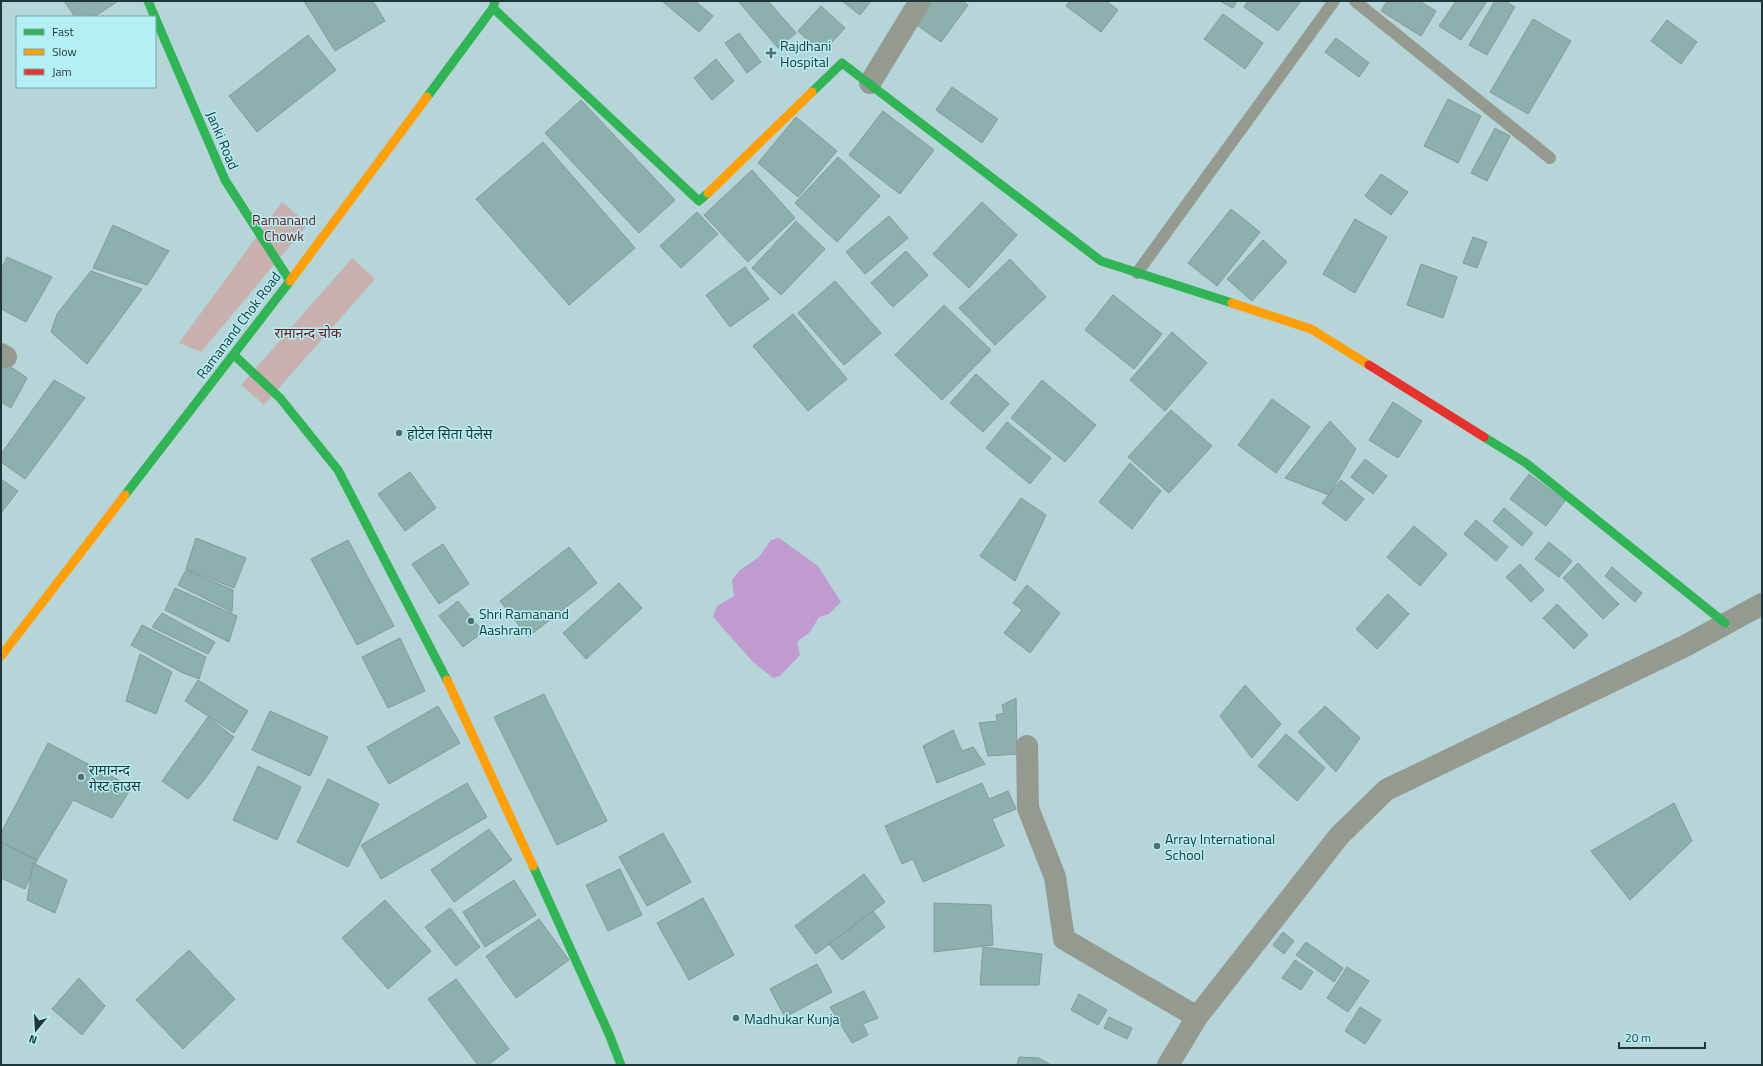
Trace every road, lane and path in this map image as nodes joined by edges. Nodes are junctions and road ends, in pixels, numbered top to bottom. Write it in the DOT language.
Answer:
graph roads {
  1 [pos="148,1"];
  2 [pos="504,1"];
  3 [pos="920,1"];
  4 [pos="1334,1"];
  5 [pos="1354,1"];
  6 [pos="494,4"];
  7 [pos="154,16"];
  8 [pos="156,20"];
  9 [pos="870,83"];
  10 [pos="1550,158"];
  11 [pos="1137,273"];
  12 [pos="290,282"];
  13 [pos="234,355"];
  14 [pos="1762,604"];
  15 [pos="1725,623"];
  16 [pos="1,656"];
  17 [pos="1027,746"];
  18 [pos="1197,1017"];
  19 [pos="621,1065"];
  20 [pos="1168,1065"];
  1 -- 7 [label="main road, Janki Road"];
  2 -- 6 [label="main road, Ramanand Chok Road"];
  3 -- 9 [label="street"];
  4 -- 11 [label="lane"];
  5 -- 10 [label="lane"];
  6 -- 9 [label="main road"];
  6 -- 12 [label="main road, Ramanand Chok Road"];
  8 -- 12 [label="main road, Janki Road"];
  9 -- 11 [label="main road"];
  11 -- 15 [label="main road"];
  12 -- 13 [label="main road, Ramanand Chok Road"];
  13 -- 16 [label="main road, Ramanand Chok Road"];
  13 -- 19 [label="main road"];
  14 -- 15 [label="street"];
  15 -- 18 [label="street"];
  17 -- 18 [label="street"];
  18 -- 20 [label="street"];
}
